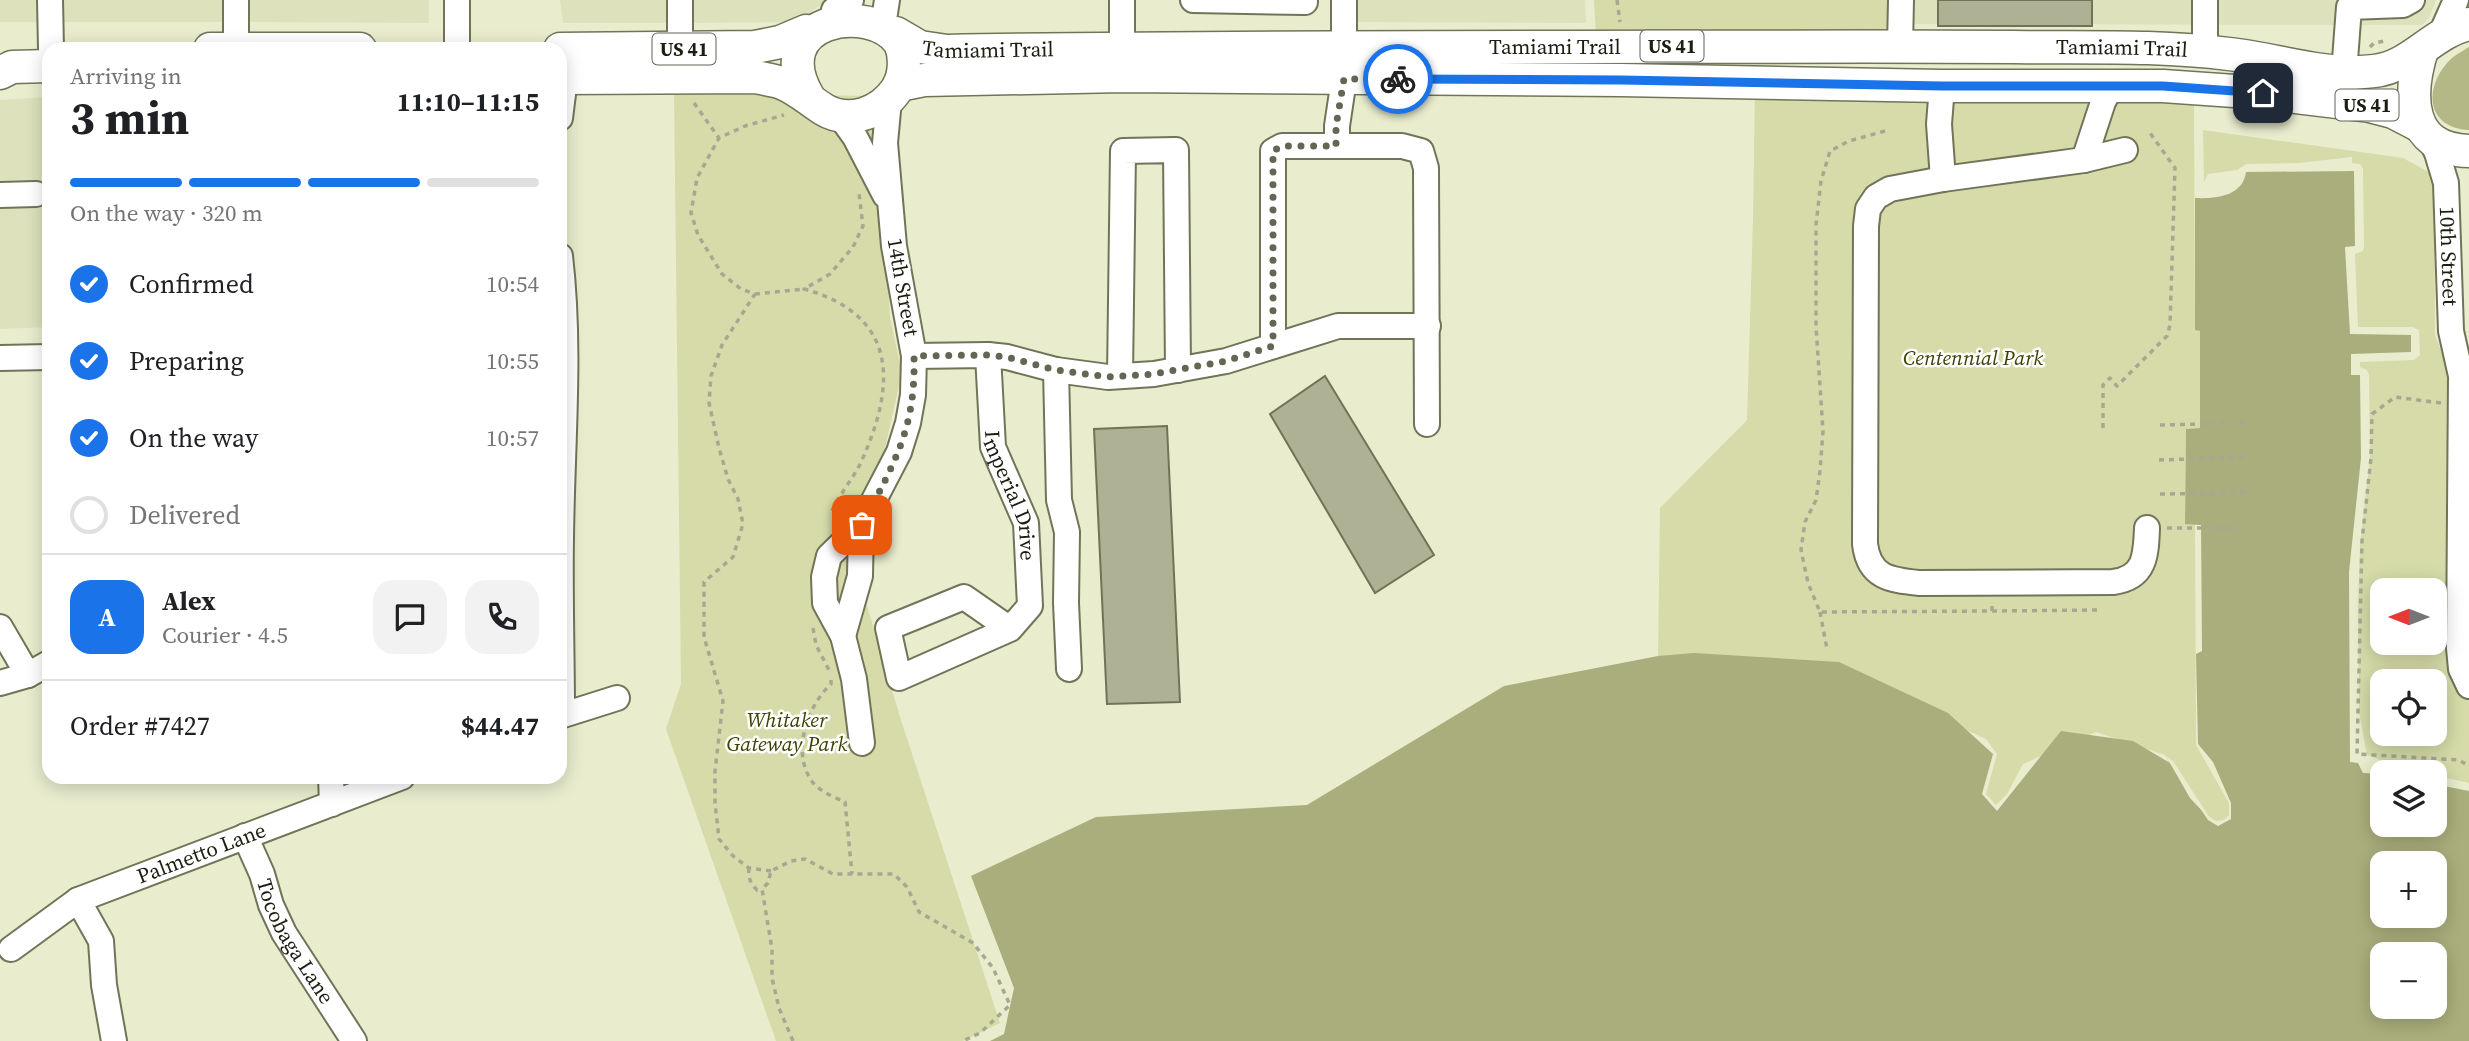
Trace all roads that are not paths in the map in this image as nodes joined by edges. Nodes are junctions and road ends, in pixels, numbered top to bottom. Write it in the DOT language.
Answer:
graph roads {
  1 [pos="50,0"];
  2 [pos="236,0"];
  3 [pos="457,0"];
  4 [pos="680,0"];
  5 [pos="1122,0"];
  6 [pos="1193,0"];
  7 [pos="1344,0"];
  8 [pos="1901,0"];
  9 [pos="2205,0"];
  10 [pos="2412,0"];
  11 [pos="2456,0"];
  12 [pos="1305,2"];
  13 [pos="2363,3"];
  14 [pos="842,5"];
  15 [pos="889,18"];
  16 [pos="806,31"];
  17 [pos="2444,36"];
  18 [pos="50,42"];
  19 [pos="236,42"];
  20 [pos="457,42"];
  21 [pos="1900,46"];
  22 [pos="1344,47"];
  23 [pos="1122,48"];
  24 [pos="42,49"];
  25 [pos="680,49"];
  26 [pos="2173,50"];
  27 [pos="2204,51"];
  28 [pos="0,52"];
  29 [pos="42,66"];
  30 [pos="567,67"];
  31 [pos="567,68"];
  32 [pos="0,73"];
  33 [pos="2344,73"];
  34 [pos="1344,79"];
  35 [pos="1621,80"];
  36 [pos="42,83"];
  37 [pos="0,85"];
  38 [pos="2112,85"];
  39 [pos="1942,86"];
  40 [pos="894,92"];
  41 [pos="797,106"];
  42 [pos="840,116"];
  43 [pos="2425,132"];
  44 [pos="1336,146"];
  45 [pos="2125,150"];
  46 [pos="2469,150"];
  47 [pos="2084,160"];
  48 [pos="1943,179"];
  49 [pos="36,194"];
  50 [pos="0,195"];
  51 [pos="890,205"];
  52 [pos="1428,326"];
  53 [pos="1273,346"];
  54 [pos="2469,352"];
  55 [pos="988,355"];
  56 [pos="914,356"];
  57 [pos="42,357"];
  58 [pos="0,358"];
  59 [pos="1056,370"];
  60 [pos="1178,370"];
  61 [pos="1120,376"];
  62 [pos="2465,376"];
  63 [pos="1427,424"];
  64 [pos="862,525"];
  65 [pos="2156,528"];
  66 [pos="0,627"];
  67 [pos="1010,629"];
  68 [pos="843,636"];
  69 [pos="38,669"];
  70 [pos="1069,669"];
  71 [pos="0,682"];
  72 [pos="2469,686"];
  73 [pos="617,698"];
  74 [pos="567,713"];
  75 [pos="862,743"];
  76 [pos="331,784"];
  77 [pos="384,784"];
  78 [pos="332,804"];
  79 [pos="245,836"];
  80 [pos="78,900"];
  81 [pos="11,949"];
  82 [pos="114,1041"];
  83 [pos="354,1041"];
  1 -- 18 [label="street"];
  2 -- 19 [label="street"];
  3 -- 20 [label="street"];
  4 -- 25 [label="street"];
  5 -- 23 [label="street"];
  6 -- 12 [label="street"];
  7 -- 22 [label="street"];
  8 -- 21 [label="street"];
  9 -- 27 [label="street"];
  10 -- 13 [label="street"];
  11 -- 17 [label="street"];
  13 -- 33 [label="street"];
  14 -- 15 [label="main road, Tamiami Trail / US 41"];
  14 -- 16 [label="main road, Tamiami Trail / US 41"];
  15 -- 23 [label="main road, Tamiami Trail / US 41"];
  15 -- 40 [label="main road, Tamiami Trail"];
  16 -- 25 [label="main road, Tamiami Trail / US 41"];
  16 -- 41 [label="main road"];
  17 -- 33 [label="main road, Tamiami Trail / US 41"];
  17 -- 43 [label="main road"];
  21 -- 22 [label="main road, Tamiami Trail / US 41"];
  21 -- 26 [label="main road, Tamiami Trail / US 41"];
  21 -- 35 [label="main road"];
  22 -- 23 [label="main road, Tamiami Trail / US 41"];
  24 -- 28 [label="main road"];
  25 -- 30 [label="main road, Tamiami Trail"];
  26 -- 27 [label="main road, Tamiami Trail / US 41"];
  26 -- 39 [label="main road"];
  27 -- 33 [label="main road, Tamiami Trail / US 41"];
  29 -- 32 [label="main road"];
  31 -- 41 [label="main road, US 41"];
  34 -- 35 [label="main road, Tamiami Trail / US 41"];
  34 -- 40 [label="main road, Tamiami Trail / US 41"];
  34 -- 44 [label="street"];
  35 -- 39 [label="main road, Tamiami Trail / US 41"];
  36 -- 37 [label="main road"];
  38 -- 39 [label="main road, Tamiami Trail / US 41"];
  38 -- 43 [label="main road, Tamiami Trail / US 41"];
  38 -- 47 [label="street"];
  39 -- 48 [label="street"];
  40 -- 42 [label="main road, Tamiami Trail / US 41"];
  40 -- 51 [label="street, 14th Street"];
  41 -- 42 [label="main road, US 41"];
  42 -- 51 [label="street, 14th Street"];
  43 -- 46 [label="main road, Tamiami Trail / US 41"];
  43 -- 62 [label="street, 10th Street"];
  44 -- 52 [label="street"];
  44 -- 53 [label="street"];
  45 -- 47 [label="street"];
  47 -- 48 [label="street"];
  48 -- 65 [label="street"];
  49 -- 50 [label="street"];
  51 -- 56 [label="street, 14th Street"];
  52 -- 53 [label="street"];
  52 -- 63 [label="street"];
  53 -- 60 [label="street"];
  54 -- 62 [label="street, 10th Street"];
  55 -- 56 [label="street"];
  55 -- 59 [label="street"];
  55 -- 67 [label="street, Imperial Drive"];
  56 -- 64 [label="street, 14th Street"];
  57 -- 58 [label="street"];
  59 -- 61 [label="street"];
  59 -- 70 [label="street"];
  60 -- 61 [label="street"];
  60 -- 61 [label="street"];
  62 -- 72 [label="street, 10th Street"];
  64 -- 68 [label="street, 14th Street"];
  64 -- 68 [label="street, 14th Street"];
  66 -- 69 [label="street"];
  67 -- 67 [label="street"];
  68 -- 75 [label="street, 14th Street"];
  69 -- 71 [label="street"];
  73 -- 74 [label="street"];
  76 -- 78 [label="street"];
  77 -- 78 [label="street, Palmetto Lane"];
  78 -- 79 [label="street, Palmetto Lane"];
  79 -- 80 [label="street, Palmetto Lane"];
  79 -- 83 [label="street, Tocobaga Lane"];
  80 -- 81 [label="street, Palmetto Lane"];
  80 -- 82 [label="street"];
}
